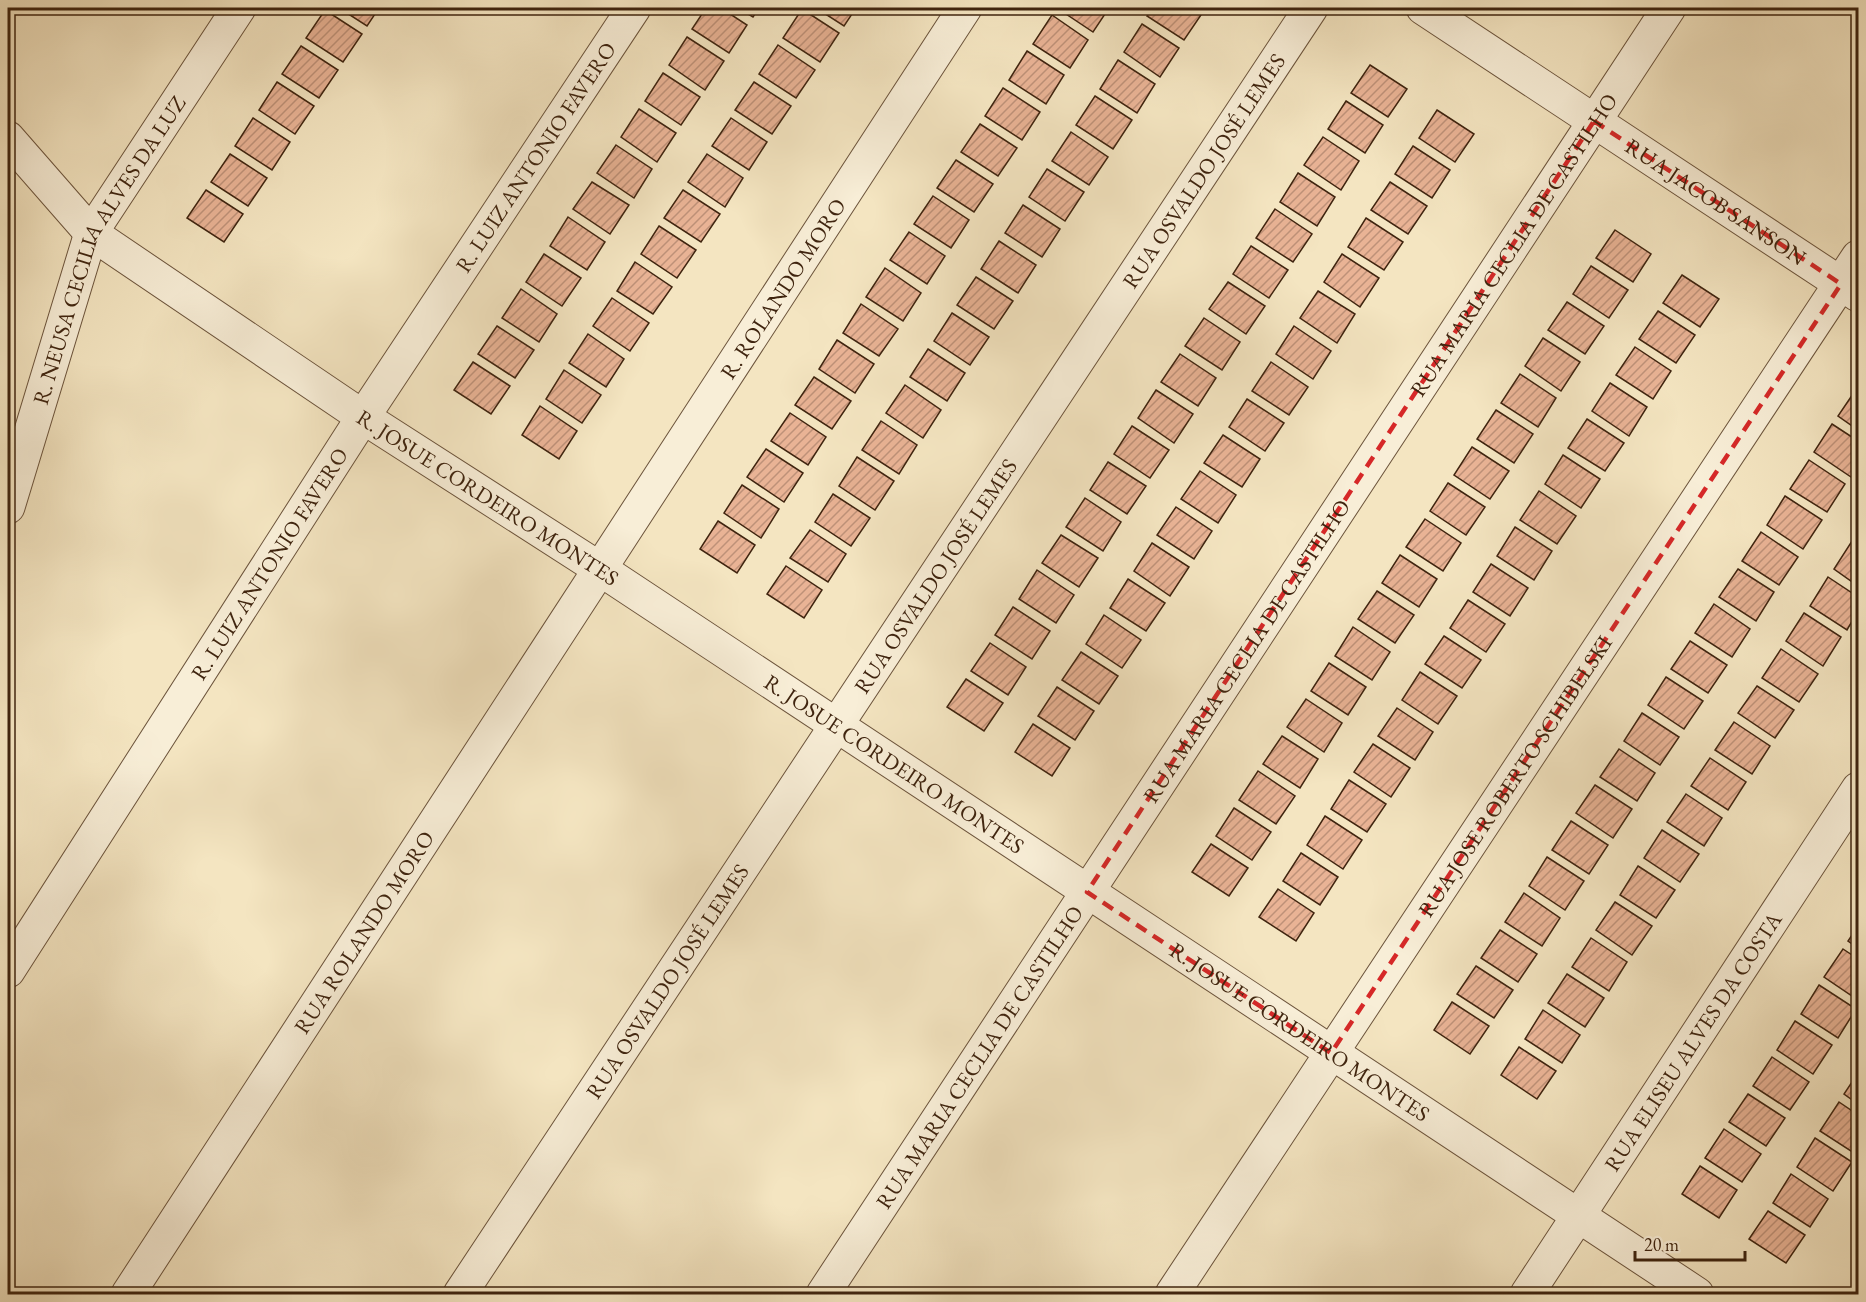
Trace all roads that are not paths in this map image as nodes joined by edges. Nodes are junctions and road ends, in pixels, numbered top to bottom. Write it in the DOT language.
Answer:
graph roads {
  1 [pos="239,8"];
  2 [pos="634,8"];
  3 [pos="965,8"];
  4 [pos="1311,8"];
  5 [pos="1423,8"];
  6 [pos="1669,8"];
  7 [pos="1594,121"];
  8 [pos="8,138"];
  9 [pos="91,233"];
  10 [pos="1858,257"];
  11 [pos="1850,290"];
  12 [pos="363,417"];
  13 [pos="8,507"];
  14 [pos="600,569"];
  15 [pos="836,726"];
  16 [pos="1858,789"];
  17 [pos="1087,892"];
  18 [pos="8,971"];
  19 [pos="1331,1053"];
  20 [pos="1578,1216"];
  21 [pos="128,1294"];
  22 [pos="460,1294"];
  23 [pos="823,1294"];
  24 [pos="1172,1294"];
  25 [pos="1527,1294"];
  26 [pos="1697,1294"];
  1 -- 9 [label="street, R. NEUSA CECILIA ALVES DA LUZ"];
  2 -- 12 [label="street, R. LUIZ ANTONIO FAVERO"];
  3 -- 14 [label="street, R. ROLANDO MORO"];
  4 -- 15 [label="street, RUA OSVALDO JOSÉ LEMES"];
  5 -- 7 [label="street, RUA JACOB SANSON"];
  6 -- 7 [label="street, RUA MARIA CECLIA DE CASTILHO"];
  7 -- 11 [label="street, RUA JACOB SANSON"];
  7 -- 17 [label="street, RUA MARIA CECLIA DE CASTILHO"];
  8 -- 9 [label="street, R. JOSUE CORDEIRO MONTES"];
  9 -- 12 [label="street, R. JOSUE CORDEIRO MONTES"];
  9 -- 13 [label="street, R. NEUSA CECILIA ALVES DA LUZ"];
  10 -- 11 [label="street, RUA JOSE ROBERTO SCHIBELSKI"];
  11 -- 19 [label="street, RUA JOSE ROBERTO SCHIBELSKI"];
  12 -- 14 [label="street, R. JOSUE CORDEIRO MONTES"];
  12 -- 18 [label="street, R. LUIZ ANTONIO FAVERO"];
  14 -- 15 [label="street, R. JOSUE CORDEIRO MONTES"];
  14 -- 21 [label="street, RUA ROLANDO MORO"];
  15 -- 17 [label="street, R. JOSUE CORDEIRO MONTES"];
  15 -- 22 [label="street, RUA OSVALDO JOSÉ LEMES"];
  16 -- 20 [label="street, RUA ELISEU ALVES DA COSTA"];
  17 -- 19 [label="street, R. JOSUE CORDEIRO MONTES"];
  17 -- 23 [label="street, RUA MARIA CECLIA DE CASTILHO"];
  19 -- 20 [label="street, R. JOSUE CORDEIRO MONTES"];
  19 -- 24 [label="street, RUA JOSE ROBERTO SCHIBELSKI"];
  20 -- 25 [label="street, RUA ELISEU ALVES DA COSTA"];
  20 -- 26 [label="street, R. JOSUE CORDEIRO MONTES"];
}
